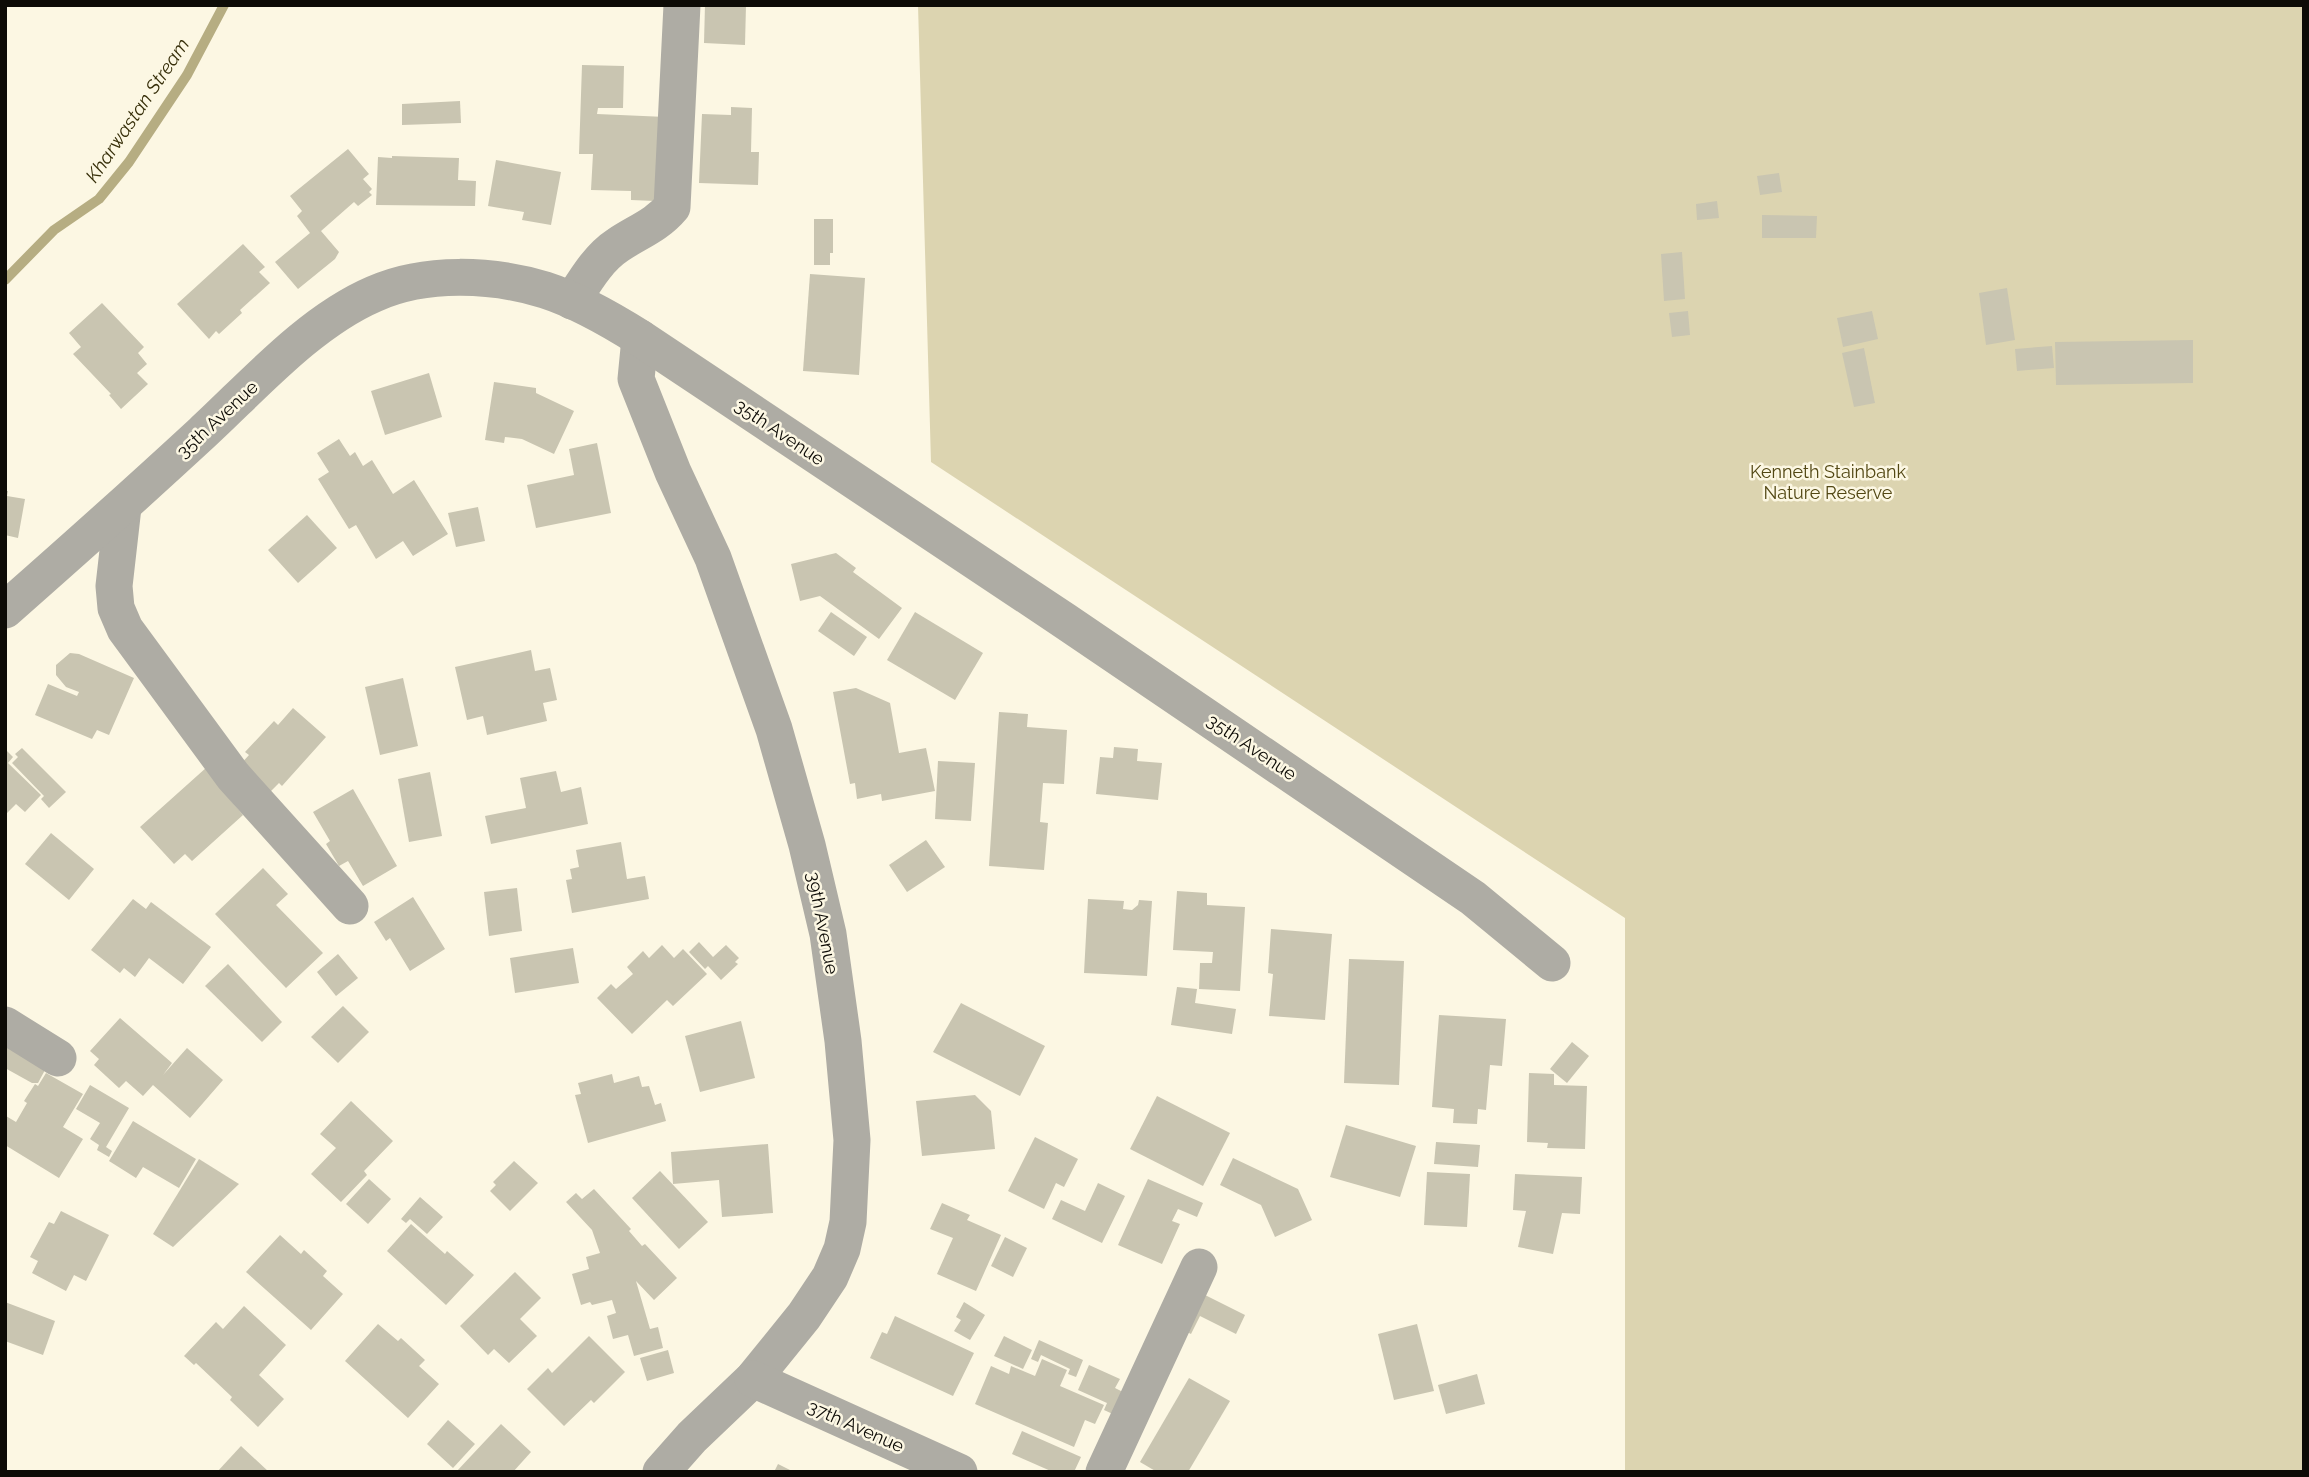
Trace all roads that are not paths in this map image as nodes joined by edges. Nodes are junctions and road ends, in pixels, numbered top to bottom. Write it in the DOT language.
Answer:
graph roads {
  1 [pos="682,5"];
  2 [pos="572,300"];
  3 [pos="640,338"];
  4 [pos="123,507"];
  5 [pos="5,610"];
  6 [pos="350,906"];
  7 [pos="1552,963"];
  8 [pos="5,1025"];
  9 [pos="58,1058"];
  10 [pos="1199,1268"];
  11 [pos="753,1379"];
  12 [pos="661,1472"];
  13 [pos="959,1472"];
  14 [pos="1104,1472"];
  1 -- 2 [label="street"];
  2 -- 3 [label="street, 35th Avenue"];
  2 -- 4 [label="street, 35th Avenue"];
  3 -- 7 [label="street, 35th Avenue"];
  3 -- 11 [label="street, 39th Avenue"];
  4 -- 5 [label="street, 35th Avenue"];
  4 -- 6 [label="street"];
  8 -- 9 [label="street"];
  10 -- 14 [label="street"];
  11 -- 12 [label="street, 39th Avenue"];
  11 -- 13 [label="street, 37th Avenue"];
}
